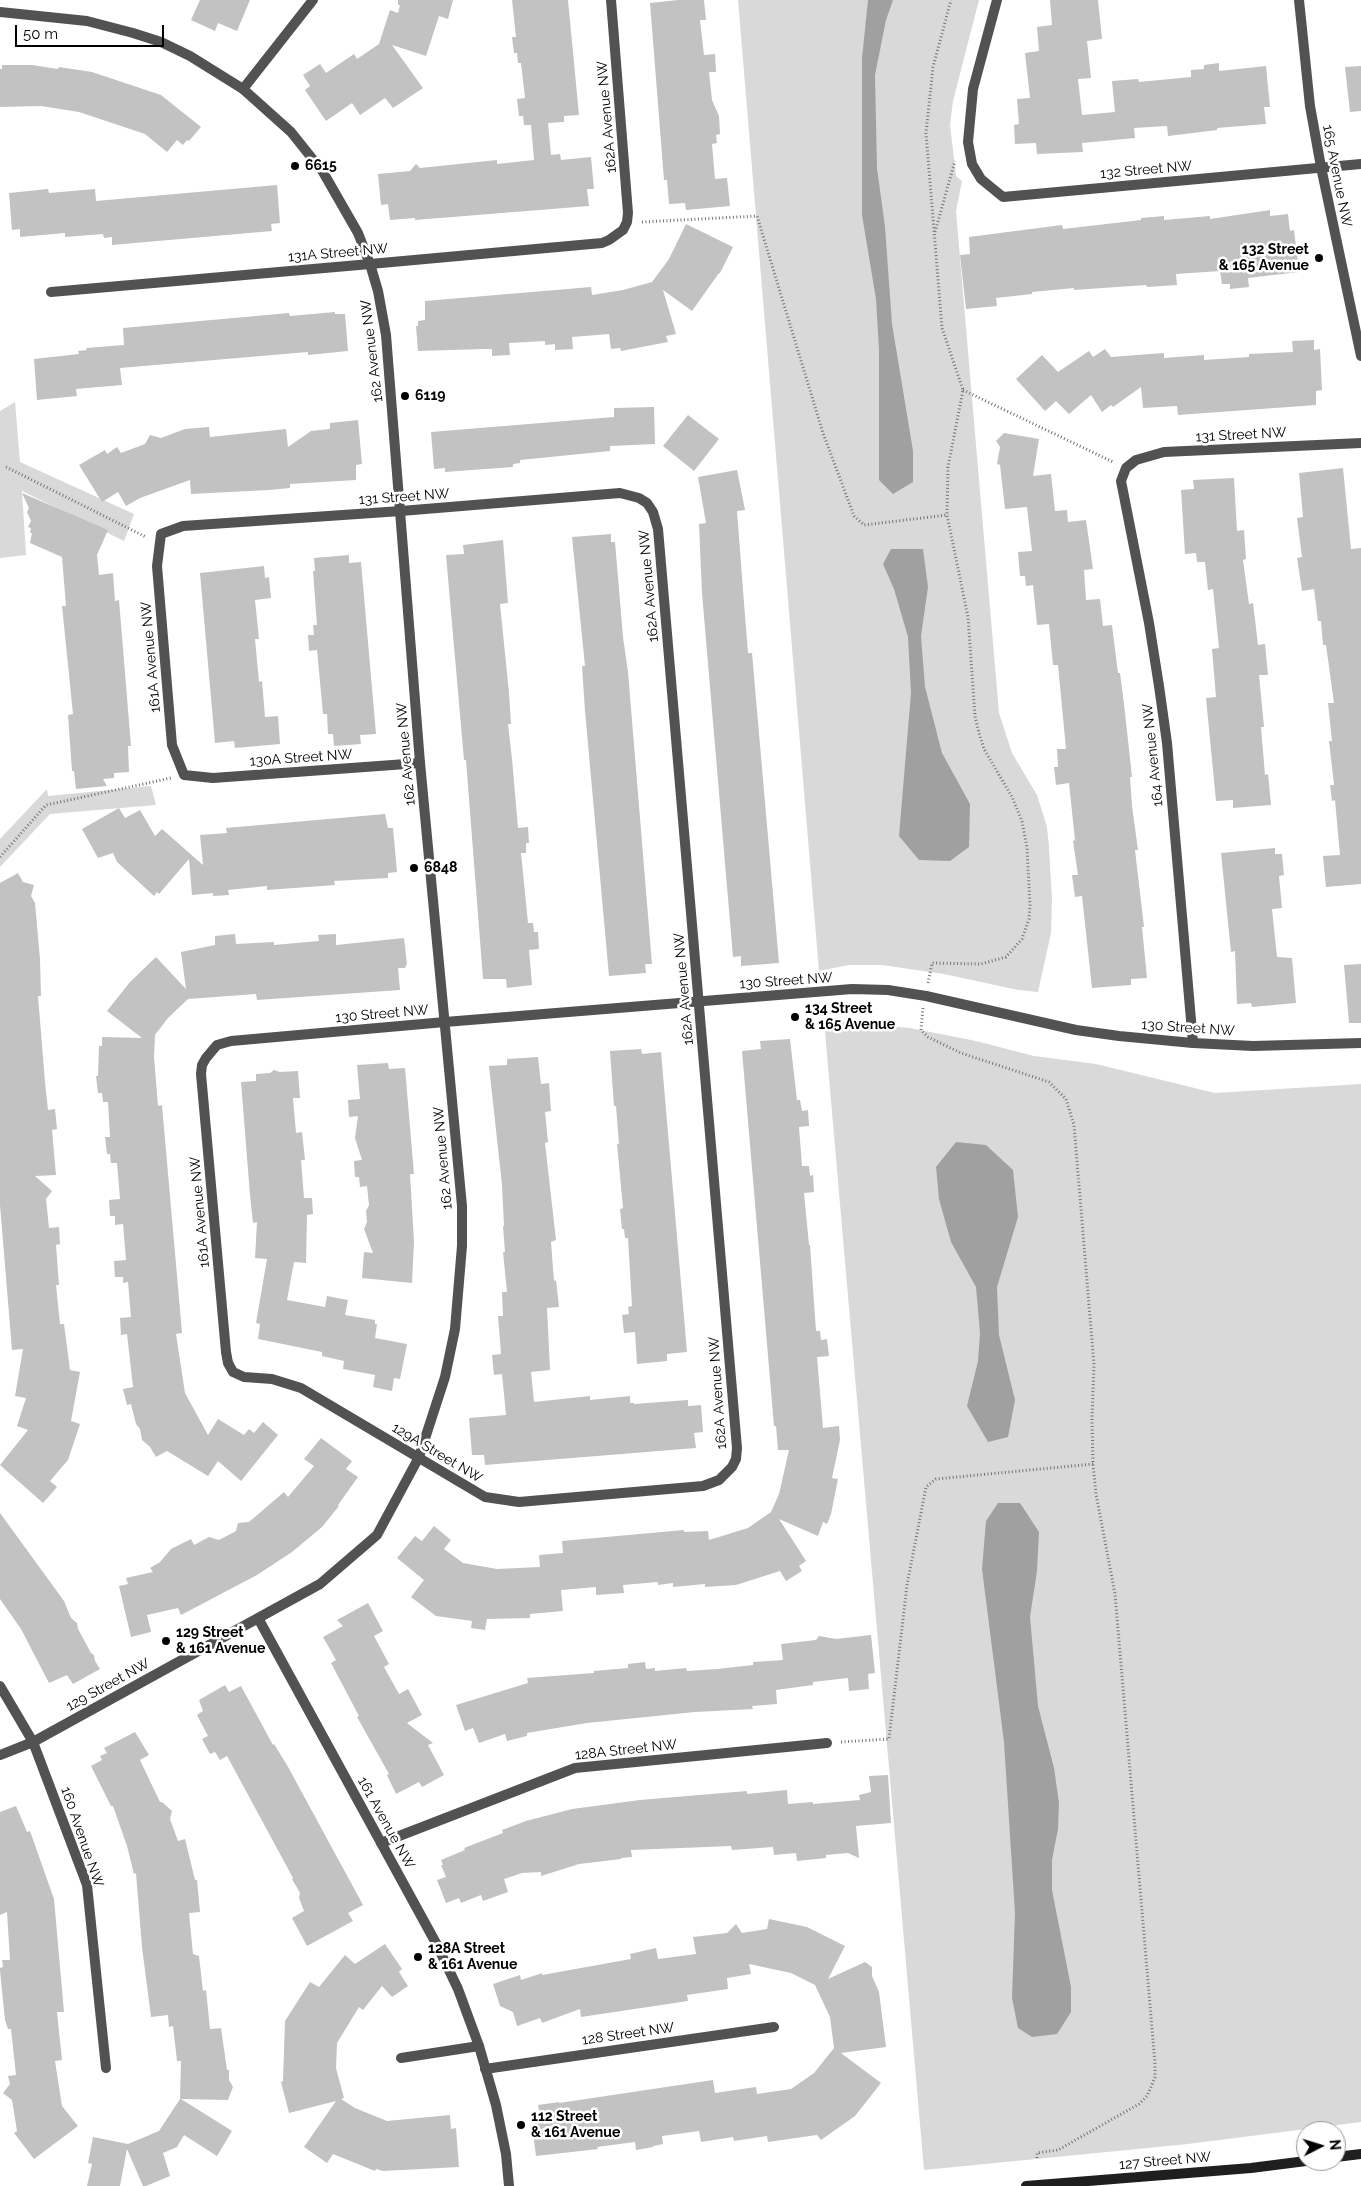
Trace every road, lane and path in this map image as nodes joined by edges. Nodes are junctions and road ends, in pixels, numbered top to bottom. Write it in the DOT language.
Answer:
graph roads {
  1 [pos="313,0"];
  2 [pos="611,0"];
  3 [pos="951,0"];
  4 [pos="997,0"];
  5 [pos="1299,0"];
  6 [pos="0,12"];
  7 [pos="243,89"];
  8 [pos="968,142"];
  9 [pos="1361,164"];
  10 [pos="1321,167"];
  11 [pos="625,226"];
  12 [pos="934,235"];
  13 [pos="370,264"];
  14 [pos="51,292"];
  15 [pos="1361,356"];
  16 [pos="963,390"];
  17 [pos="1361,443"];
  18 [pos="6,467"];
  19 [pos="1126,468"];
  20 [pos="647,503"];
  21 [pos="401,511"];
  22 [pos="947,515"];
  23 [pos="161,539"];
  24 [pos="420,762"];
  25 [pos="184,775"];
  26 [pos="0,857"];
  27 [pos="926,996"];
  28 [pos="698,1002"];
  29 [pos="445,1022"];
  30 [pos="1361,1042"];
  31 [pos="1194,1044"];
  32 [pos="211,1050"];
  33 [pos="233,1372"];
  34 [pos="418,1457"];
  35 [pos="1093,1464"];
  36 [pos="728,1473"];
  37 [pos="258,1618"];
  38 [pos="0,1686"];
  39 [pos="33,1742"];
  40 [pos="827,1743"];
  41 [pos="0,1755"];
  42 [pos="381,1843"];
  43 [pos="774,2026"];
  44 [pos="479,2046"];
  45 [pos="401,2058"];
  46 [pos="106,2068"];
  47 [pos="485,2069"];
  48 [pos="1361,2154"];
  49 [pos="1346,2156"];
  50 [pos="1037,2159"];
  51 [pos="1296,2162"];
  52 [pos="510,2186"];
  53 [pos="1026,2186"];
  1 -- 7 [label="street"];
  2 -- 11 [label="street, 162A Avenue NW"];
  3 -- 12 [label="path"];
  4 -- 8 [label="street"];
  5 -- 10 [label="street, 165 Avenue NW"];
  6 -- 7 [label="street"];
  7 -- 13 [label="street, 162 Avenue NW"];
  8 -- 10 [label="street, 132 Street NW"];
  8 -- 12 [label="path"];
  9 -- 10 [label="street, 132 Street NW"];
  10 -- 15 [label="street, 165 Avenue NW"];
  11 -- 13 [label="street, 131A Street NW"];
  11 -- 22 [label="path"];
  12 -- 16 [label="path"];
  13 -- 14 [label="street, 131A Street NW"];
  13 -- 21 [label="street, 162 Avenue NW"];
  16 -- 19 [label="path"];
  16 -- 22 [label="path"];
  17 -- 19 [label="street, 131 Street NW"];
  18 -- 23 [label="path"];
  19 -- 31 [label="street, 164 Avenue NW"];
  20 -- 21 [label="street, 131 Street NW"];
  20 -- 28 [label="street, 162A Avenue NW"];
  21 -- 23 [label="street, 131 Street NW"];
  21 -- 24 [label="street, 162 Avenue NW"];
  22 -- 27 [label="path"];
  23 -- 25 [label="street, 161A Avenue NW"];
  24 -- 25 [label="street, 130A Street NW"];
  24 -- 29 [label="street, 162 Avenue NW"];
  25 -- 26 [label="path"];
  27 -- 28 [label="street, 130 Street NW"];
  27 -- 31 [label="street, 130 Street NW"];
  27 -- 35 [label="path"];
  28 -- 29 [label="street, 130 Street NW"];
  28 -- 36 [label="street, 162A Avenue NW"];
  29 -- 32 [label="street, 130 Street NW"];
  29 -- 34 [label="street, 162 Avenue NW"];
  30 -- 31 [label="street, 130 Street NW"];
  32 -- 33 [label="street, 161A Avenue NW"];
  33 -- 34 [label="street, 129A Street NW"];
  34 -- 36 [label="street, 129A Street NW"];
  34 -- 37 [label="street, 129 Street NW"];
  35 -- 40 [label="path"];
  35 -- 50 [label="path"];
  37 -- 39 [label="street, 129 Street NW"];
  37 -- 42 [label="street, 161 Avenue NW"];
  38 -- 39 [label="street, 160 Avenue NW"];
  39 -- 41 [label="street, 129 Street NW"];
  39 -- 46 [label="street, 160 Avenue NW"];
  40 -- 42 [label="street, 128A Street NW"];
  42 -- 44 [label="street, 161 Avenue NW"];
  43 -- 47 [label="street, 128 Street NW"];
  44 -- 45 [label="street"];
  44 -- 47 [label="street, 161 Avenue NW"];
  47 -- 52 [label="street, 161 Avenue NW"];
  48 -- 49 [label="main road"];
  51 -- 53 [label="main road, 127 Street NW"];
}
